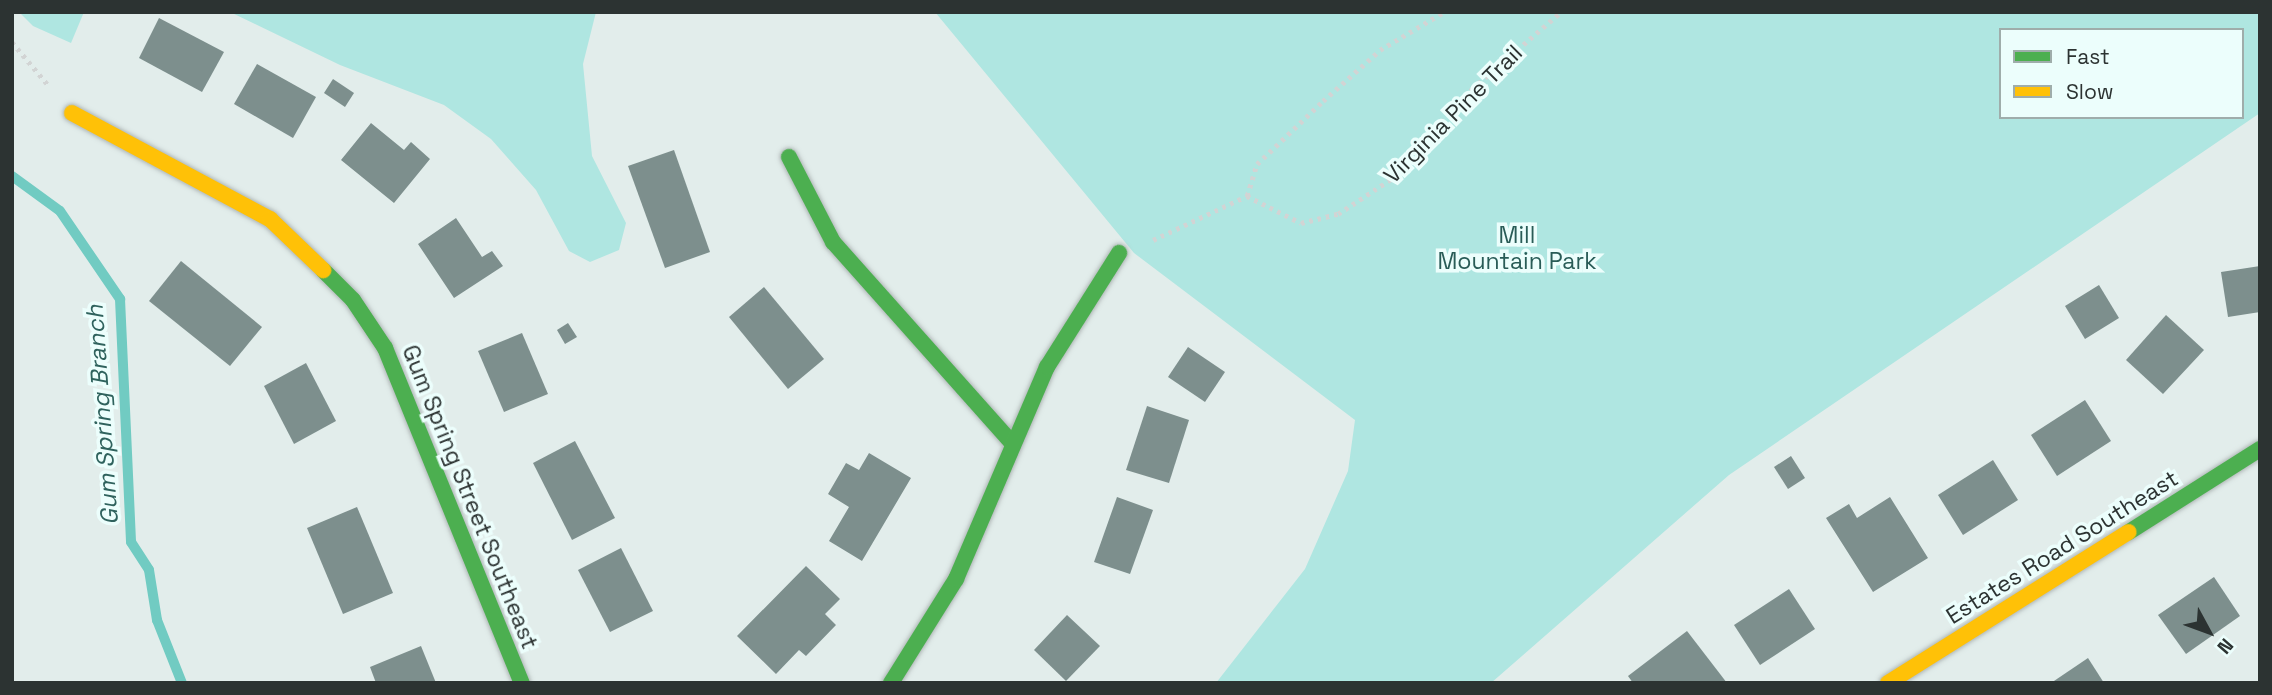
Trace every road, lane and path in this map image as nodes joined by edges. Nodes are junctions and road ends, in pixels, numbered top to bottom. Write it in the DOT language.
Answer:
graph roads {
  1 [pos="1444,12"];
  2 [pos="1561,12"];
  3 [pos="12,42"];
  4 [pos="72,113"];
  5 [pos="789,157"];
  6 [pos="1247,196"];
  7 [pos="1119,253"];
  8 [pos="1012,443"];
  9 [pos="2260,449"];
  10 [pos="522,683"];
  11 [pos="891,683"];
  12 [pos="1888,683"];
  1 -- 6 [label="path"];
  2 -- 6 [label="path, Virginia Pine Trail"];
  3 -- 4 [label="path"];
  4 -- 10 [label="street, Gum Spring Street Southeast"];
  5 -- 8 [label="street"];
  6 -- 7 [label="path"];
  7 -- 8 [label="street"];
  8 -- 11 [label="street"];
  9 -- 12 [label="street, Estates Road Southeast"];
}
